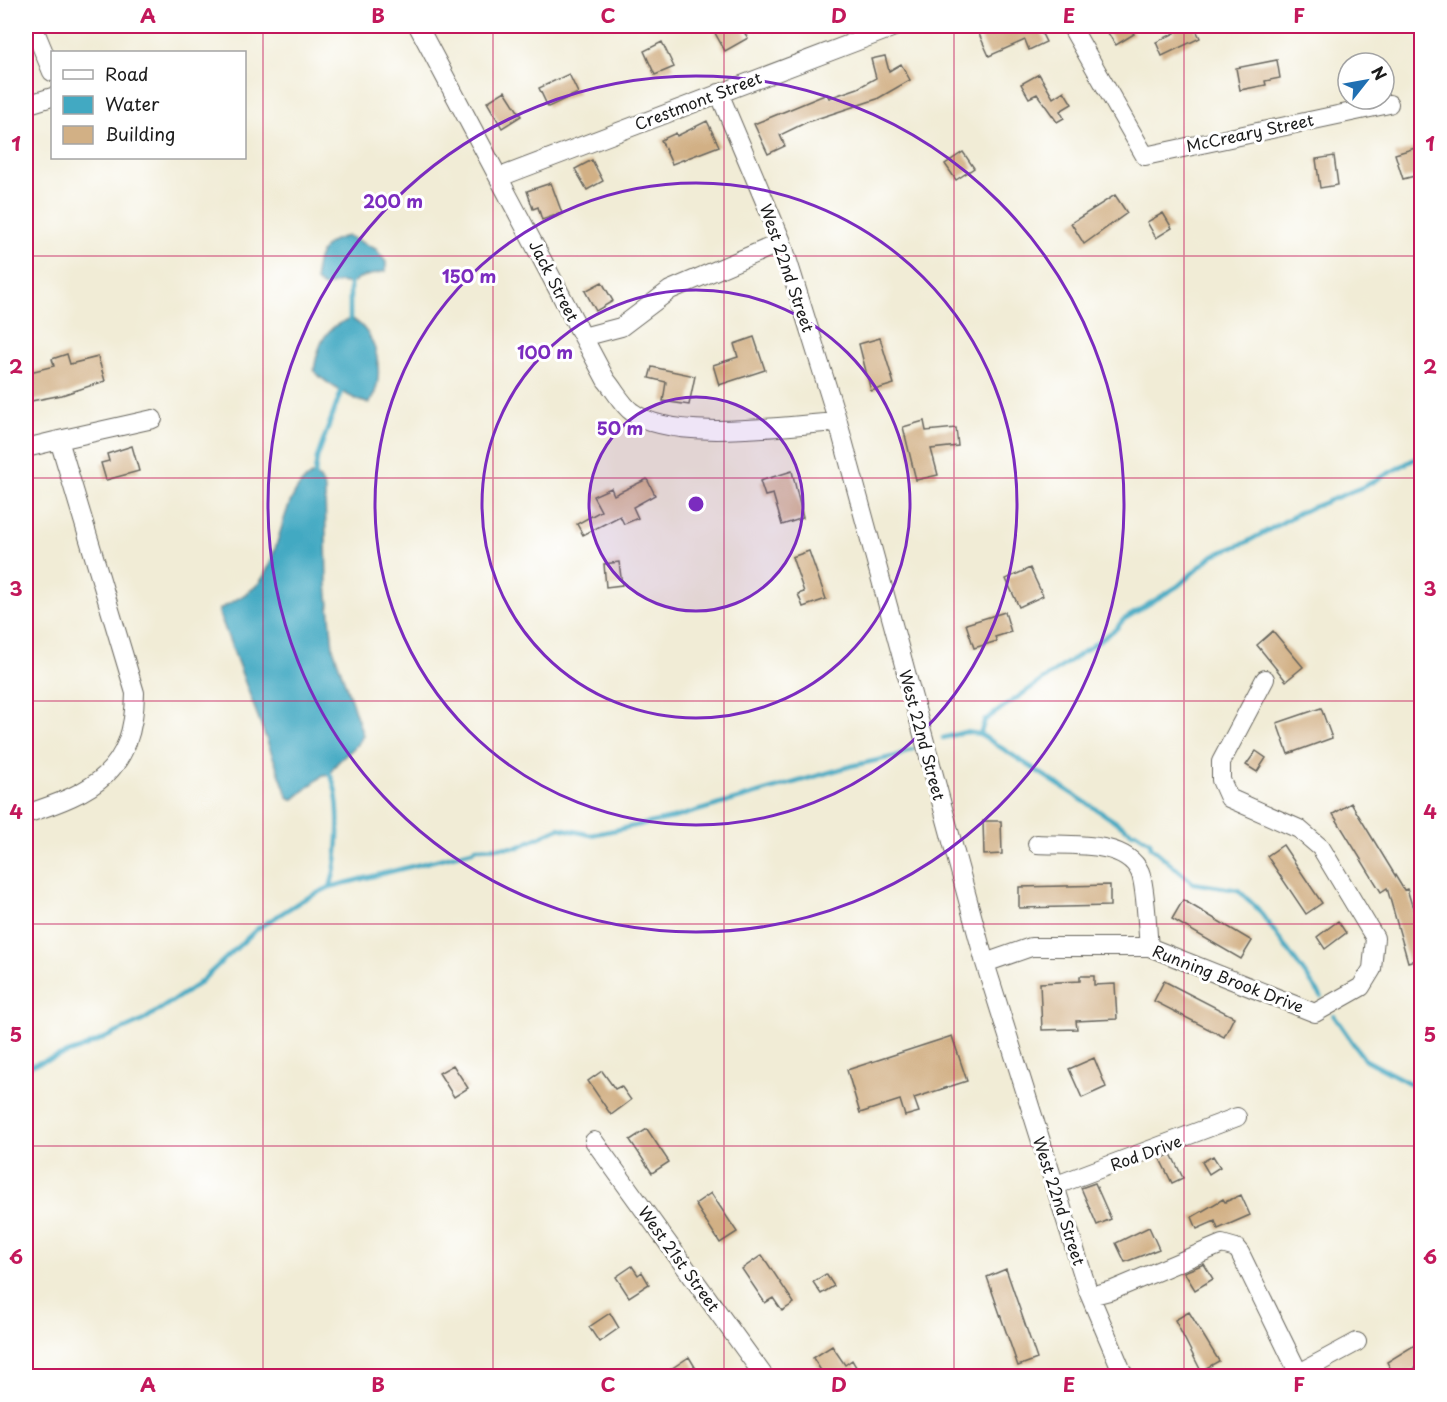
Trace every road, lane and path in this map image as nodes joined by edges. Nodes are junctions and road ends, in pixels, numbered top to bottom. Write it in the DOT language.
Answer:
graph roads {
  1 [pos="33,26"];
  2 [pos="418,26"];
  3 [pos="897,26"];
  4 [pos="1071,26"];
  5 [pos="51,70"];
  6 [pos="719,93"];
  7 [pos="51,97"];
  8 [pos="26,105"];
  9 [pos="1356,111"];
  10 [pos="500,177"];
  11 [pos="782,242"];
  12 [pos="583,337"];
  13 [pos="153,419"];
  14 [pos="837,422"];
  15 [pos="59,440"];
  16 [pos="26,448"];
  17 [pos="1265,679"];
  18 [pos="26,814"];
  19 [pos="1037,844"];
  20 [pos="1149,947"];
  21 [pos="985,963"];
  22 [pos="1237,1117"];
  23 [pos="594,1141"];
  24 [pos="1054,1186"];
  25 [pos="1090,1296"];
  26 [pos="1357,1342"];
  27 [pos="1296,1375"];
  28 [pos="764,1377"];
  29 [pos="1124,1377"];
  1 -- 5 [label="street"];
  2 -- 10 [label="street, Jack Street"];
  3 -- 6 [label="street, Crestmont Street"];
  4 -- 9 [label="street, McCreary Street"];
  6 -- 10 [label="street, Crestmont Street"];
  6 -- 11 [label="street, West 22nd Street"];
  7 -- 8 [label="street"];
  10 -- 12 [label="street, Jack Street"];
  11 -- 12 [label="street"];
  11 -- 14 [label="street, West 22nd Street"];
  12 -- 14 [label="street, Jack Street"];
  13 -- 15 [label="street"];
  14 -- 21 [label="street, West 22nd Street"];
  15 -- 16 [label="street"];
  15 -- 18 [label="street"];
  17 -- 20 [label="street, Running Brook Drive"];
  19 -- 20 [label="street"];
  20 -- 21 [label="street, Running Brook Drive"];
  21 -- 24 [label="street, West 22nd Street"];
  22 -- 24 [label="street, Rod Drive"];
  23 -- 28 [label="street, West 21st Street"];
  24 -- 25 [label="street, West 22nd Street"];
  25 -- 27 [label="street"];
  25 -- 29 [label="street, West 22nd Street"];
  26 -- 27 [label="street"];
}
